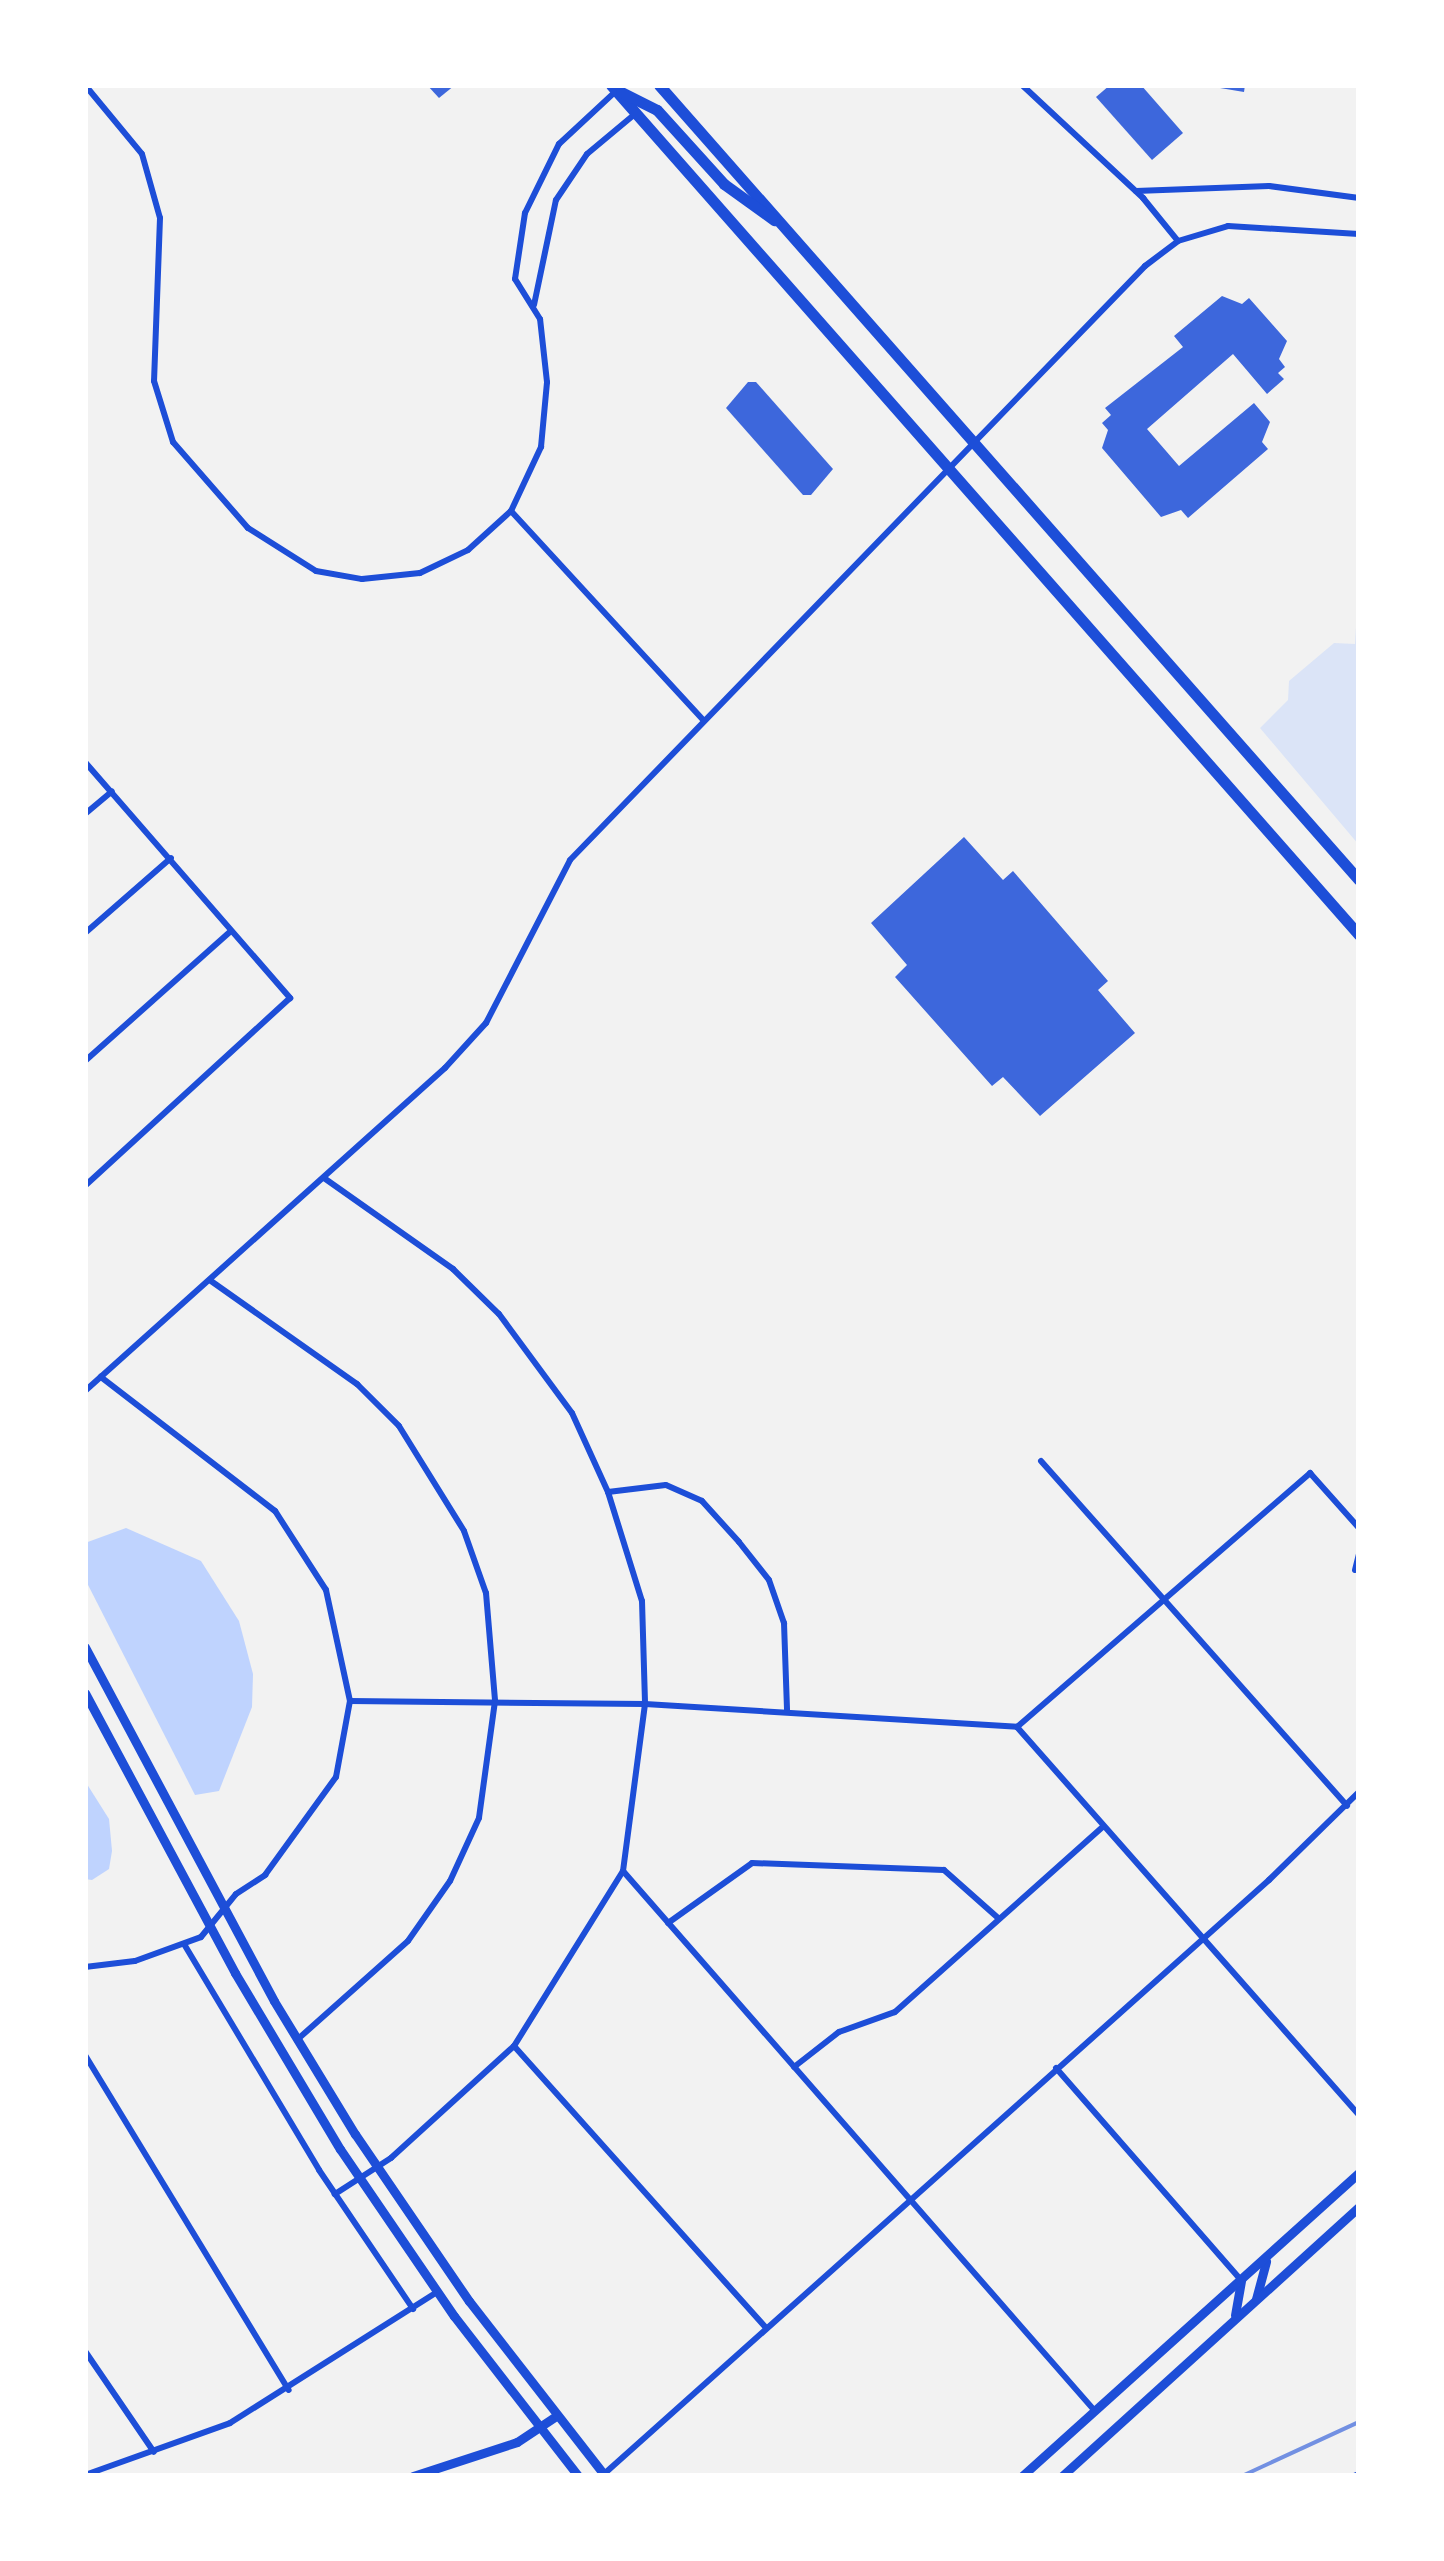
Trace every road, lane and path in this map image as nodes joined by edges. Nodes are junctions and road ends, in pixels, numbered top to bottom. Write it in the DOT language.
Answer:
graph roads {
  1 [pos="85,85"];
  2 [pos="659,85"];
  3 [pos="1022,85"];
  4 [pos="614,88"];
  5 [pos="636,113"];
  6 [pos="1136,191"];
  7 [pos="1359,198"];
  8 [pos="786,228"];
  9 [pos="1359,234"];
  10 [pos="1178,242"];
  11 [pos="534,305"];
  12 [pos="974,442"];
  13 [pos="950,468"];
  14 [pos="511,512"];
  15 [pos="702,720"];
  16 [pos="85,762"];
  17 [pos="112,790"];
  18 [pos="85,814"];
  19 [pos="170,858"];
  20 [pos="1359,880"];
  21 [pos="85,932"];
  22 [pos="231,932"];
  23 [pos="1357,932"];
  24 [pos="85,1061"];
  25 [pos="324,1178"];
  26 [pos="85,1186"];
  27 [pos="211,1281"];
  28 [pos="100,1377"];
  29 [pos="85,1390"];
  30 [pos="1041,1461"];
  31 [pos="608,1492"];
  32 [pos="1359,1528"];
  33 [pos="1359,1554"];
  34 [pos="1355,1570"];
  35 [pos="1164,1596"];
  36 [pos="85,1647"];
  37 [pos="85,1692"];
  38 [pos="495,1701"];
  39 [pos="350,1702"];
  40 [pos="645,1704"];
  41 [pos="787,1710"];
  42 [pos="1017,1727"];
  43 [pos="1359,1792"];
  44 [pos="1347,1806"];
  45 [pos="1102,1827"];
  46 [pos="623,1870"];
  47 [pos="224,1908"];
  48 [pos="998,1918"];
  49 [pos="668,1922"];
  50 [pos="210,1926"];
  51 [pos="1205,1938"];
  52 [pos="184,1944"];
  53 [pos="85,1968"];
  54 [pos="297,2040"];
  55 [pos="514,2046"];
  56 [pos="85,2055"];
  57 [pos="794,2067"];
  58 [pos="1056,2068"];
  59 [pos="1359,2115"];
  60 [pos="377,2168"];
  61 [pos="1359,2173"];
  62 [pos="360,2179"];
  63 [pos="335,2194"];
  64 [pos="909,2201"];
  65 [pos="1359,2207"];
  66 [pos="1270,2254"];
  67 [pos="1241,2280"];
  68 [pos="437,2292"];
  69 [pos="1256,2299"];
  70 [pos="413,2309"];
  71 [pos="1234,2318"];
  72 [pos="766,2328"];
  73 [pos="85,2351"];
  74 [pos="290,2390"];
  75 [pos="1094,2410"];
  76 [pos="556,2416"];
  77 [pos="540,2429"];
  78 [pos="154,2452"];
  79 [pos="85,2474"];
  80 [pos="605,2475"];
  81 [pos="413,2476"];
  82 [pos="578,2476"];
  83 [pos="1022,2476"];
  84 [pos="1062,2476"];
  1 -- 14 [label="street"];
  2 -- 8 [label="highway"];
  3 -- 6 [label="street"];
  4 -- 5 [label="highway"];
  4 -- 8 [label="highway"];
  4 -- 11 [label="street"];
  5 -- 11 [label="street"];
  5 -- 13 [label="highway"];
  6 -- 7 [label="street"];
  6 -- 10 [label="street"];
  8 -- 12 [label="highway"];
  9 -- 10 [label="street"];
  10 -- 12 [label="street"];
  11 -- 14 [label="street"];
  12 -- 13 [label="street"];
  12 -- 20 [label="highway"];
  13 -- 15 [label="street"];
  13 -- 23 [label="highway"];
  14 -- 15 [label="street"];
  15 -- 25 [label="street"];
  16 -- 17 [label="street"];
  17 -- 18 [label="street"];
  17 -- 19 [label="street"];
  19 -- 21 [label="street"];
  19 -- 22 [label="street"];
  22 -- 24 [label="street"];
  22 -- 26 [label="street"];
  25 -- 27 [label="street"];
  25 -- 31 [label="street"];
  27 -- 28 [label="street"];
  27 -- 38 [label="street"];
  28 -- 29 [label="street"];
  28 -- 39 [label="street"];
  30 -- 35 [label="street"];
  31 -- 40 [label="street"];
  31 -- 41 [label="street"];
  32 -- 35 [label="street"];
  33 -- 34 [label="street"];
  35 -- 42 [label="street"];
  35 -- 44 [label="street"];
  36 -- 47 [label="main road"];
  37 -- 50 [label="main road"];
  38 -- 39 [label="street"];
  38 -- 40 [label="street"];
  38 -- 54 [label="street"];
  39 -- 47 [label="street"];
  40 -- 41 [label="street"];
  40 -- 46 [label="street"];
  41 -- 42 [label="street"];
  42 -- 45 [label="street"];
  43 -- 44 [label="street"];
  44 -- 51 [label="street"];
  45 -- 48 [label="street"];
  45 -- 51 [label="street"];
  46 -- 49 [label="street"];
  46 -- 55 [label="street"];
  47 -- 50 [label="street"];
  47 -- 54 [label="main road"];
  48 -- 49 [label="street"];
  48 -- 57 [label="street"];
  49 -- 57 [label="street"];
  50 -- 52 [label="street"];
  50 -- 62 [label="main road"];
  51 -- 58 [label="street"];
  51 -- 59 [label="street"];
  52 -- 53 [label="street"];
  52 -- 63 [label="street"];
  54 -- 60 [label="main road"];
  55 -- 60 [label="street"];
  55 -- 72 [label="street"];
  56 -- 74 [label="street"];
  57 -- 64 [label="street"];
  58 -- 64 [label="street"];
  58 -- 67 [label="street"];
  60 -- 62 [label="street"];
  60 -- 76 [label="main road"];
  61 -- 66 [label="main road"];
  62 -- 63 [label="street"];
  62 -- 68 [label="main road"];
  63 -- 70 [label="street"];
  64 -- 72 [label="street"];
  64 -- 75 [label="street"];
  65 -- 69 [label="main road"];
  66 -- 67 [label="main road"];
  66 -- 69 [label="main road"];
  67 -- 71 [label="main road"];
  67 -- 75 [label="main road"];
  68 -- 70 [label="street"];
  68 -- 77 [label="main road"];
  69 -- 71 [label="main road"];
  70 -- 74 [label="street"];
  71 -- 84 [label="main road"];
  72 -- 80 [label="street"];
  73 -- 78 [label="street"];
  74 -- 78 [label="street"];
  75 -- 83 [label="main road"];
  76 -- 77 [label="main road"];
  76 -- 80 [label="main road"];
  77 -- 81 [label="main road"];
  77 -- 82 [label="main road"];
  78 -- 79 [label="street"];
}
